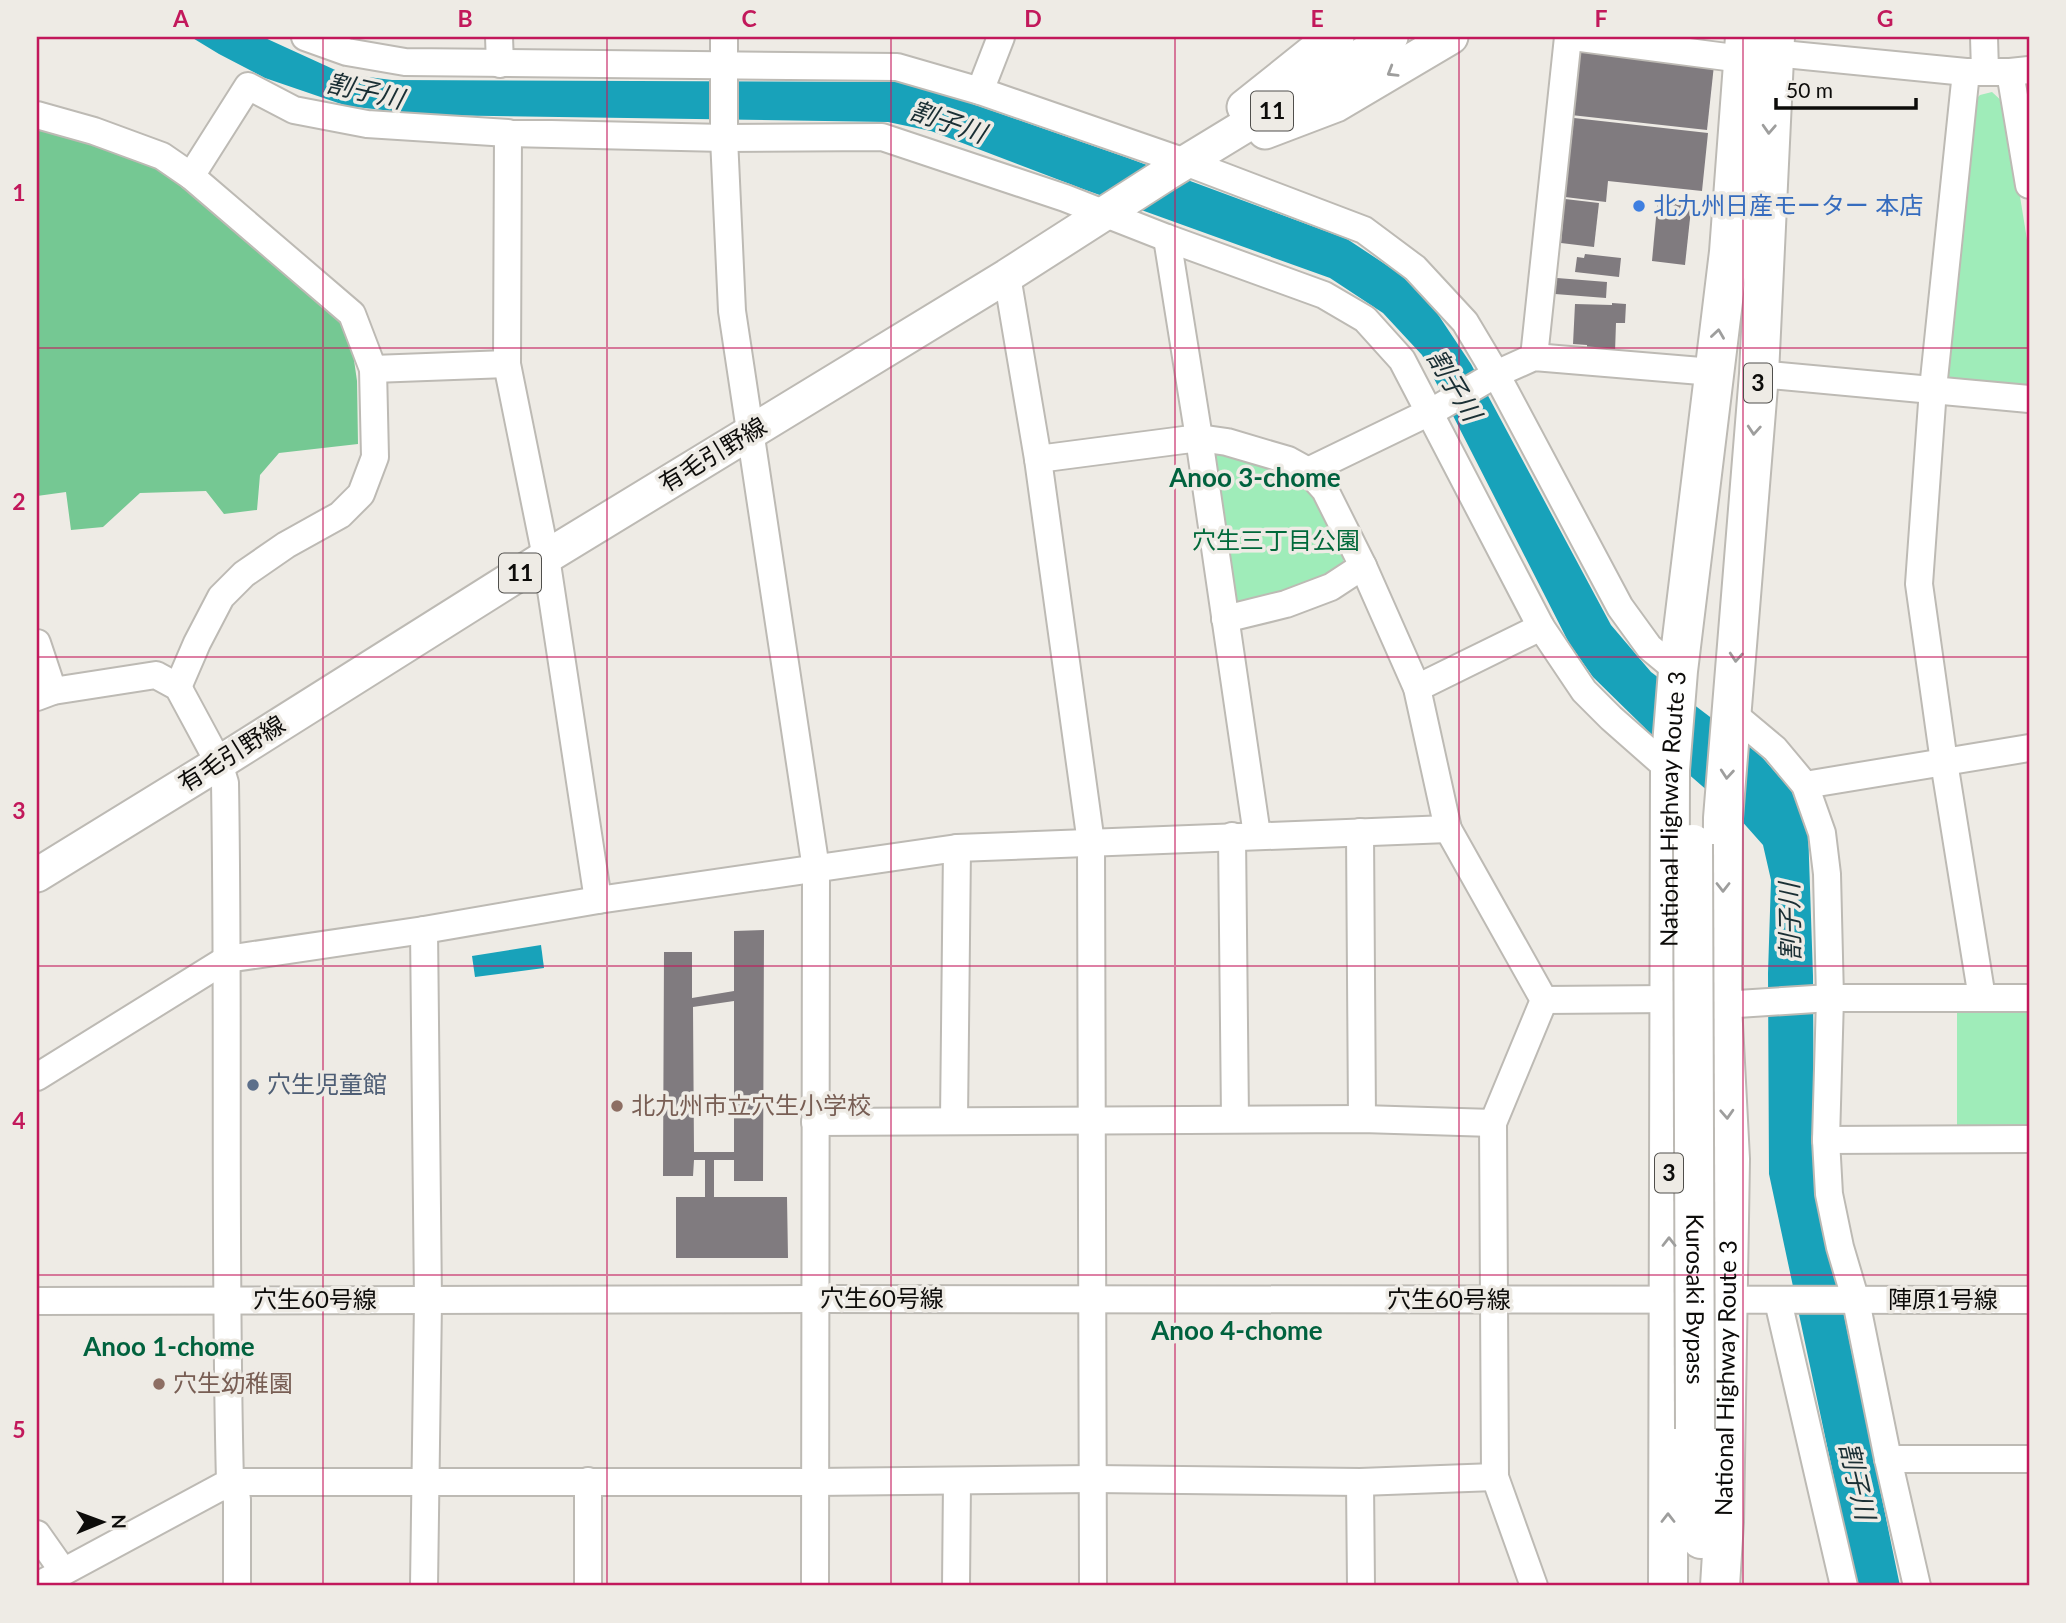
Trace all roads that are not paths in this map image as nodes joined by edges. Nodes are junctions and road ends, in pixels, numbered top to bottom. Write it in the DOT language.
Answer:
graph roads {
  1 [pos="305,37"];
  2 [pos="499,37"];
  3 [pos="724,37"];
  4 [pos="1001,37"];
  5 [pos="1391,37"];
  6 [pos="1451,37"];
  7 [pos="1568,37"];
  8 [pos="1573,37"];
  9 [pos="1984,37"];
  10 [pos="1755,44"];
  11 [pos="1328,46"];
  12 [pos="500,64"];
  13 [pos="1998,71"];
  14 [pos="723,72"];
  15 [pos="980,91"];
  16 [pos="37,115"];
  17 [pos="508,134"];
  18 [pos="724,134"];
  19 [pos="1177,168"];
  20 [pos="191,176"];
  21 [pos="2029,184"];
  22 [pos="1108,212"];
  23 [pos="1167,238"];
  24 [pos="1007,276"];
  25 [pos="1534,357"];
  26 [pos="507,364"];
  27 [pos="373,369"];
  28 [pos="1713,372"];
  29 [pos="1759,374"];
  30 [pos="1490,378"];
  31 [pos="1933,389"];
  32 [pos="2029,398"];
  33 [pos="1433,410"];
  34 [pos="750,432"];
  35 [pos="1199,438"];
  36 [pos="1038,460"];
  37 [pos="1308,471"];
  38 [pos="545,557"];
  39 [pos="1363,566"];
  40 [pos="1225,619"];
  41 [pos="1541,626"];
  42 [pos="37,643"];
  43 [pos="1686,683"];
  44 [pos="178,687"];
  45 [pos="1416,688"];
  46 [pos="45,694"];
  47 [pos="1732,721"];
  48 [pos="2029,748"];
  49 [pos="1944,762"];
  50 [pos="219,763"];
  51 [pos="1671,765"];
  52 [pos="1805,785"];
  53 [pos="1448,829"];
  54 [pos="1703,829"];
  55 [pos="1360,832"];
  56 [pos="1244,835"];
  57 [pos="1091,843"];
  58 [pos="957,848"];
  59 [pos="816,869"];
  60 [pos="37,875"];
  61 [pos="598,900"];
  62 [pos="424,930"];
  63 [pos="228,959"];
  64 [pos="1982,998"];
  65 [pos="2029,998"];
  66 [pos="1670,999"];
  67 [pos="1826,999"];
  68 [pos="1544,1000"];
  69 [pos="1722,1004"];
  70 [pos="37,1077"];
  71 [pos="1092,1119"];
  72 [pos="1236,1119"];
  73 [pos="1362,1119"];
  74 [pos="954,1120"];
  75 [pos="815,1122"];
  76 [pos="1493,1123"];
  77 [pos="2029,1139"];
  78 [pos="1826,1140"];
  79 [pos="816,1298"];
  80 [pos="226,1299"];
  81 [pos="1091,1299"];
  82 [pos="1727,1299"];
  83 [pos="1494,1300"];
  84 [pos="1669,1300"];
  85 [pos="1850,1300"];
  86 [pos="2029,1300"];
  87 [pos="37,1301"];
  88 [pos="428,1301"];
  89 [pos="1783,1301"];
  90 [pos="1888,1459"];
  91 [pos="2029,1460"];
  92 [pos="1495,1477"];
  93 [pos="1094,1479"];
  94 [pos="589,1481"];
  95 [pos="230,1482"];
  96 [pos="424,1482"];
  97 [pos="816,1482"];
  98 [pos="957,1482"];
  99 [pos="1360,1482"];
  100 [pos="37,1534"];
  101 [pos="63,1571"];
  102 [pos="37,1586"];
  103 [pos="237,1586"];
  104 [pos="424,1586"];
  105 [pos="588,1586"];
  106 [pos="815,1586"];
  107 [pos="956,1586"];
  108 [pos="1093,1586"];
  109 [pos="1361,1586"];
  110 [pos="1534,1586"];
  111 [pos="1668,1586"];
  112 [pos="1706,1586"];
  113 [pos="1720,1586"];
  114 [pos="1844,1586"];
  115 [pos="1917,1586"];
  1 -- 12 [label="street"];
  2 -- 12 [label="street"];
  3 -- 14 [label="street"];
  4 -- 15 [label="street"];
  5 -- 11 [label="main road"];
  6 -- 19 [label="main road, one-way"];
  7 -- 25 [label="street"];
  8 -- 10 [label="street"];
  9 -- 13 [label="street"];
  10 -- 13 [label="street"];
  28 -- 10 [label="highway, National Highway Route 3 / 3, one-way"];
  10 -- 29 [label="highway, National Highway Route 3 / 3, one-way"];
  11 -- 19 [label="main road"];
  12 -- 14 [label="street"];
  13 -- 21 [label="street"];
  13 -- 31 [label="street"];
  14 -- 15 [label="street"];
  14 -- 18 [label="street"];
  15 -- 19 [label="street"];
  16 -- 20 [label="street"];
  17 -- 18 [label="street"];
  17 -- 20 [label="street"];
  17 -- 26 [label="street"];
  18 -- 22 [label="street"];
  18 -- 34 [label="street"];
  19 -- 22 [label="main road, 有毛引野線 / 11"];
  19 -- 30 [label="street"];
  20 -- 27 [label="street"];
  22 -- 23 [label="street"];
  22 -- 24 [label="main road, 有毛引野線 / 11"];
  23 -- 33 [label="street"];
  23 -- 35 [label="street"];
  24 -- 34 [label="main road, 有毛引野線 / 11"];
  24 -- 36 [label="street"];
  25 -- 28 [label="street"];
  25 -- 30 [label="street"];
  26 -- 27 [label="street"];
  26 -- 38 [label="street"];
  27 -- 44 [label="street"];
  28 -- 43 [label="highway, National Highway Route 3 / 3"];
  29 -- 31 [label="street"];
  29 -- 47 [label="highway, National Highway Route 3 / 3, one-way"];
  30 -- 33 [label="street"];
  30 -- 43 [label="street"];
  31 -- 32 [label="street"];
  31 -- 49 [label="street"];
  33 -- 37 [label="street"];
  33 -- 41 [label="street"];
  34 -- 38 [label="main road, 有毛引野線 / 11"];
  34 -- 59 [label="street"];
  35 -- 36 [label="street"];
  35 -- 37 [label="street"];
  35 -- 40 [label="street"];
  36 -- 57 [label="street"];
  37 -- 39 [label="street"];
  38 -- 50 [label="main road, 有毛引野線 / 11"];
  38 -- 61 [label="street"];
  39 -- 40 [label="street"];
  39 -- 45 [label="street"];
  40 -- 56 [label="street"];
  41 -- 45 [label="street"];
  41 -- 51 [label="street"];
  42 -- 46 [label="street"];
  43 -- 51 [label="highway, National Highway Route 3 / 3"];
  43 -- 54 [label="highway, 3"];
  44 -- 46 [label="street"];
  44 -- 50 [label="street"];
  45 -- 53 [label="street"];
  47 -- 52 [label="street"];
  47 -- 54 [label="highway, National Highway Route 3 / 3, one-way"];
  48 -- 49 [label="street"];
  49 -- 52 [label="street"];
  49 -- 64 [label="street"];
  50 -- 60 [label="main road, 有毛引野線 / 11"];
  50 -- 63 [label="street"];
  51 -- 66 [label="highway, National Highway Route 3 / 3"];
  52 -- 67 [label="street"];
  53 -- 55 [label="street"];
  53 -- 68 [label="street"];
  54 -- 69 [label="highway, National Highway Route 3 / 3, one-way"];
  54 -- 112 [label="highway, Kurosaki Bypass / 3, bridge"];
  55 -- 56 [label="street"];
  55 -- 73 [label="street"];
  56 -- 57 [label="street"];
  56 -- 72 [label="street"];
  57 -- 58 [label="street"];
  57 -- 71 [label="street"];
  58 -- 59 [label="street"];
  58 -- 74 [label="street"];
  59 -- 61 [label="street"];
  59 -- 75 [label="street"];
  61 -- 62 [label="street"];
  62 -- 63 [label="street"];
  62 -- 88 [label="street"];
  63 -- 70 [label="street"];
  63 -- 80 [label="street"];
  64 -- 65 [label="street"];
  64 -- 67 [label="street"];
  66 -- 68 [label="street"];
  84 -- 66 [label="highway, National Highway Route 3 / 3, one-way"];
  67 -- 69 [label="street"];
  67 -- 78 [label="street"];
  68 -- 76 [label="street"];
  69 -- 82 [label="highway, National Highway Route 3 / 3, one-way"];
  71 -- 72 [label="street"];
  71 -- 74 [label="street"];
  71 -- 81 [label="street"];
  72 -- 73 [label="street"];
  73 -- 76 [label="street"];
  74 -- 75 [label="street"];
  75 -- 79 [label="street"];
  76 -- 83 [label="street"];
  77 -- 78 [label="street"];
  78 -- 85 [label="street"];
  79 -- 81 [label="street, 穴生60号線"];
  79 -- 88 [label="street, 穴生60号線"];
  79 -- 97 [label="street"];
  80 -- 87 [label="street, 穴生60号線"];
  80 -- 88 [label="street, 穴生60号線"];
  80 -- 95 [label="street"];
  81 -- 83 [label="street, 穴生60号線"];
  81 -- 93 [label="street"];
  82 -- 84 [label="street, 穴生60号線"];
  82 -- 89 [label="street, 穴生60号線"];
  82 -- 113 [label="highway, National Highway Route 3 / 3"];
  83 -- 84 [label="street, 穴生60号線"];
  83 -- 92 [label="street"];
  111 -- 84 [label="highway, National Highway Route 3 / 3, one-way"];
  85 -- 86 [label="street, 陣原1号線"];
  85 -- 89 [label="street, 陣原1号線"];
  85 -- 90 [label="street"];
  88 -- 96 [label="street"];
  89 -- 114 [label="street"];
  90 -- 91 [label="street"];
  90 -- 115 [label="street"];
  92 -- 99 [label="street"];
  92 -- 110 [label="street"];
  93 -- 98 [label="street"];
  93 -- 99 [label="street"];
  93 -- 108 [label="street"];
  94 -- 96 [label="street"];
  94 -- 97 [label="street"];
  94 -- 105 [label="street"];
  95 -- 96 [label="street"];
  95 -- 101 [label="street"];
  95 -- 103 [label="street"];
  96 -- 104 [label="street"];
  97 -- 98 [label="street"];
  97 -- 106 [label="street"];
  98 -- 107 [label="street"];
  99 -- 109 [label="street"];
  100 -- 101 [label="street"];
  101 -- 102 [label="street"];
}
